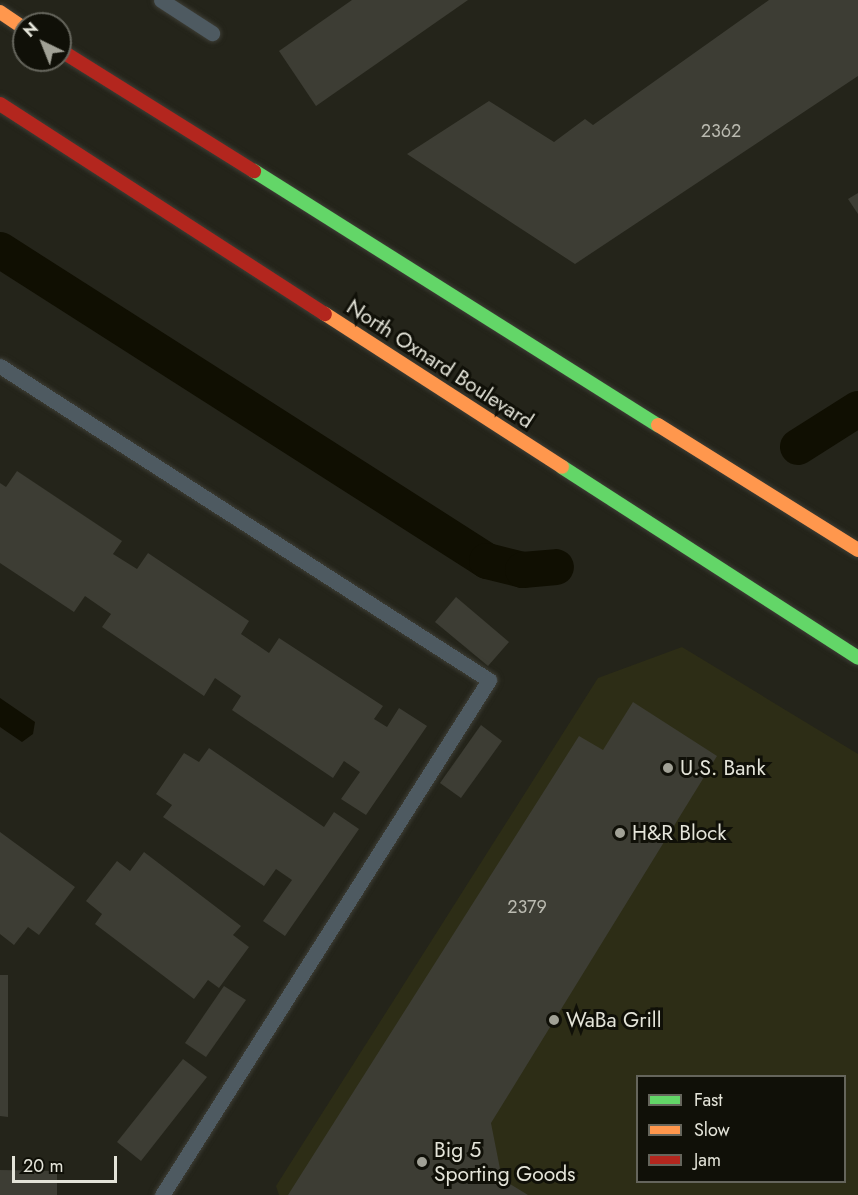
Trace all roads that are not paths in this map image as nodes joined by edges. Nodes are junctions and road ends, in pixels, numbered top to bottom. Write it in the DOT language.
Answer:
graph roads {
  1 [pos="161,0"];
  2 [pos="212,33"];
  3 [pos="72,58"];
  4 [pos="0,104"];
  5 [pos="0,366"];
  6 [pos="858,525"];
  7 [pos="852,546"];
  8 [pos="858,658"];
  9 [pos="162,1195"];
  1 -- 2 [label="lane"];
  3 -- 7 [label="main road"];
  4 -- 8 [label="main road, North Oxnard Boulevard"];
  5 -- 9 [label="lane"];
  6 -- 7 [label="lane"];
}
